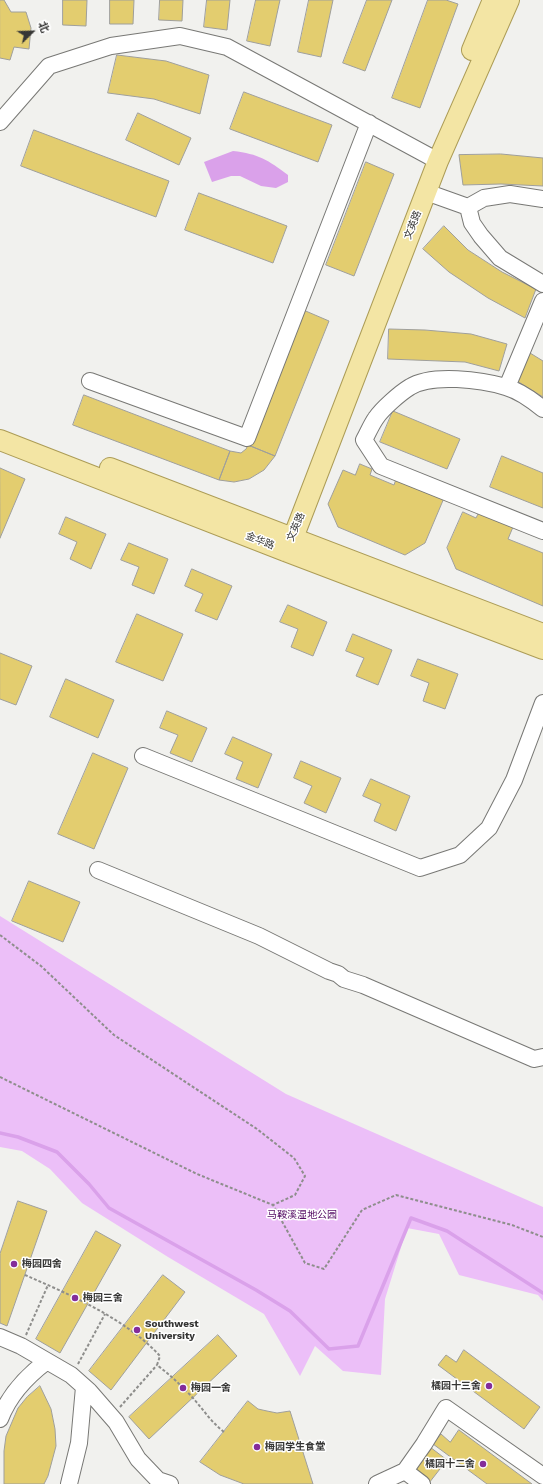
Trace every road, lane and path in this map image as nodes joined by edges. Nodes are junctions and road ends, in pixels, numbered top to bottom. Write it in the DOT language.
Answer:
graph roads {
  1 [pos="493,0"];
  2 [pos="508,0"];
  3 [pos="0,122"];
  4 [pos="369,123"];
  5 [pos="433,158"];
  6 [pos="426,192"];
  7 [pos="543,199"];
  8 [pos="468,207"];
  9 [pos="543,284"];
  10 [pos="543,301"];
  11 [pos="90,380"];
  12 [pos="507,387"];
  13 [pos="543,409"];
  14 [pos="0,425"];
  15 [pos="0,440"];
  16 [pos="543,532"];
  17 [pos="288,542"];
  18 [pos="543,634"];
  19 [pos="543,649"];
  20 [pos="543,702"];
  21 [pos="143,756"];
  22 [pos="98,870"];
  23 [pos="0,935"];
  24 [pos="543,1057"];
  25 [pos="0,1077"];
  26 [pos="273,1205"];
  27 [pos="543,1237"];
  28 [pos="25,1275"];
  29 [pos="48,1285"];
  30 [pos="105,1314"];
  31 [pos="0,1337"];
  32 [pos="21,1346"];
  33 [pos="47,1361"];
  34 [pos="157,1365"];
  35 [pos="71,1375"];
  36 [pos="84,1387"];
  37 [pos="111,1417"];
  38 [pos="0,1419"];
  39 [pos="224,1432"];
  40 [pos="404,1471"];
  41 [pos="543,1476"];
  42 [pos="69,1484"];
  43 [pos="170,1484"];
  44 [pos="377,1484"];
  45 [pos="422,1484"];
  1 -- 5 [label="main road, 文英路"];
  2 -- 5 [label="main road, 文英路"];
  3 -- 4 [label="street"];
  4 -- 5 [label="street"];
  4 -- 11 [label="street"];
  5 -- 6 [label="main road, 文英路"];
  5 -- 17 [label="main road, 文英路"];
  6 -- 8 [label="street"];
  6 -- 17 [label="main road, 文英路"];
  7 -- 8 [label="street"];
  8 -- 9 [label="street"];
  10 -- 12 [label="street"];
  12 -- 13 [label="street"];
  12 -- 16 [label="street"];
  14 -- 17 [label="main road, 金华路"];
  15 -- 17 [label="main road, 金华路"];
  17 -- 18 [label="main road, 金华路"];
  17 -- 19 [label="main road, 金华路"];
  20 -- 21 [label="street"];
  22 -- 24 [label="street"];
  23 -- 26 [label="path"];
  25 -- 26 [label="path"];
  26 -- 27 [label="path"];
  28 -- 29 [label="path"];
  29 -- 30 [label="path"];
  29 -- 32 [label="path"];
  30 -- 34 [label="path"];
  30 -- 35 [label="path"];
  31 -- 32 [label="street"];
  32 -- 33 [label="street"];
  33 -- 35 [label="street"];
  33 -- 38 [label="street"];
  34 -- 37 [label="path"];
  34 -- 39 [label="path"];
  35 -- 36 [label="street"];
  36 -- 37 [label="street"];
  36 -- 42 [label="street"];
  37 -- 43 [label="street"];
  40 -- 41 [label="street"];
  40 -- 44 [label="street"];
  40 -- 45 [label="street"];
}
